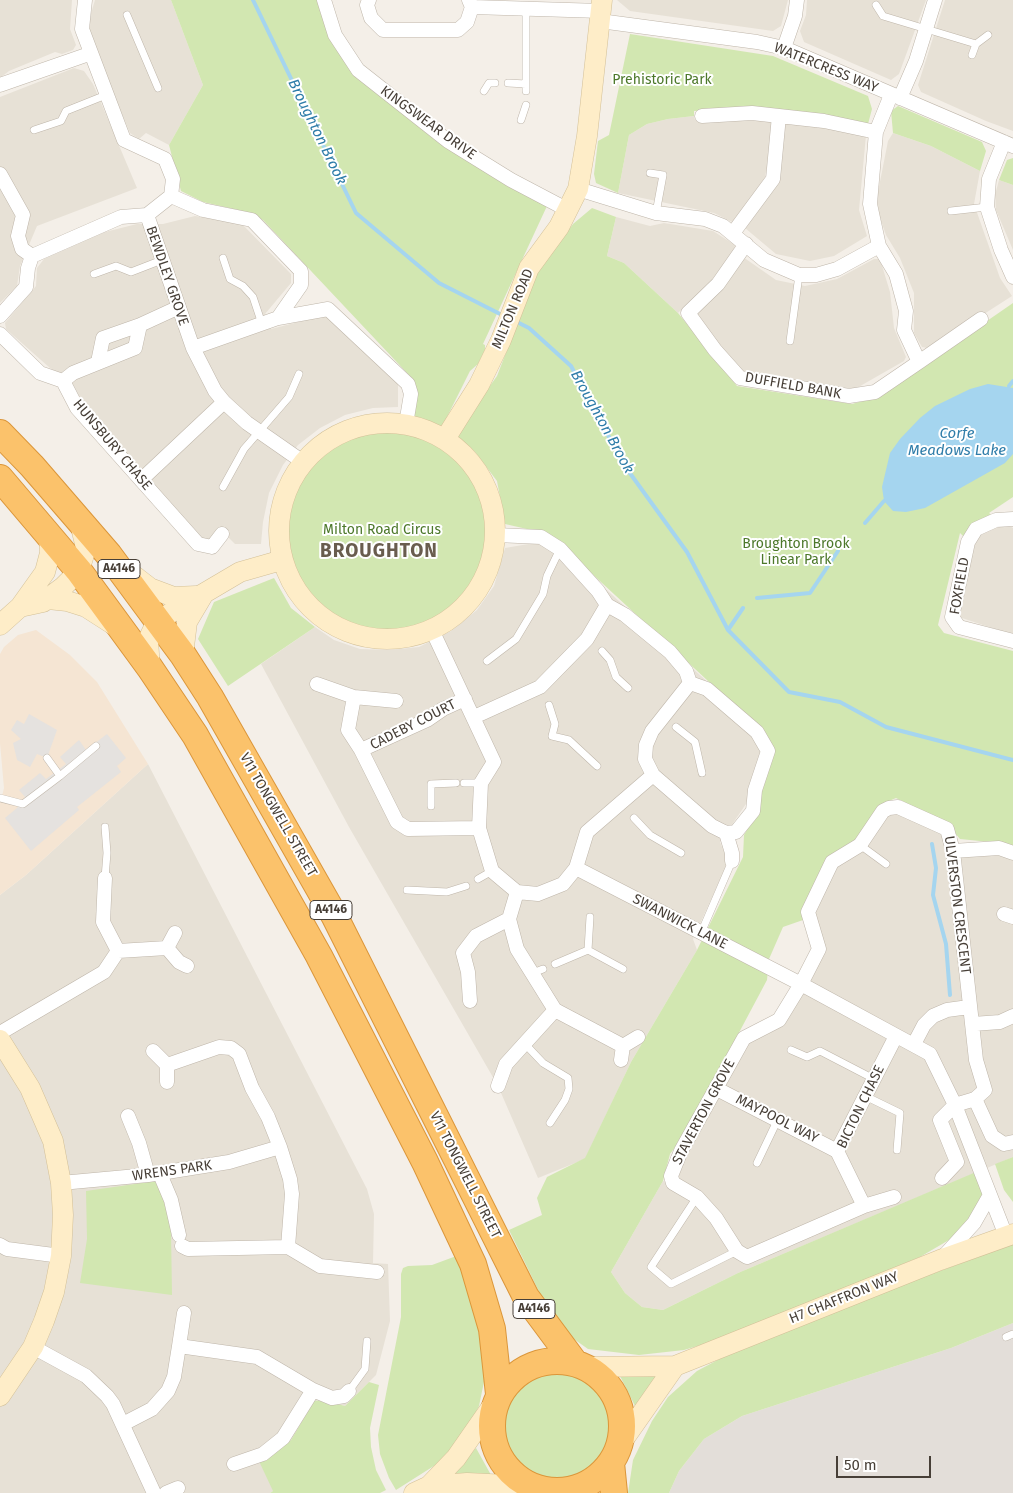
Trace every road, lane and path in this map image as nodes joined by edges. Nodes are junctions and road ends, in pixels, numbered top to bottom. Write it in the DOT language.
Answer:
graph roads {
  1 [pos="85,0"];
  2 [pos="324,0"];
  3 [pos="369,0"];
  4 [pos="797,0"];
  5 [pos="935,0"];
  6 [pos="471,3"];
  7 [pos="876,5"];
  8 [pos="526,8"];
  9 [pos="601,11"];
  10 [pos="126,15"];
  11 [pos="926,29"];
  12 [pos="988,35"];
  13 [pos="976,44"];
  14 [pos="784,48"];
  15 [pos="89,54"];
  16 [pos="972,55"];
  17 [pos="495,83"];
  18 [pos="508,83"];
  19 [pos="0,85"];
  20 [pos="158,88"];
  21 [pos="484,90"];
  22 [pos="106,95"];
  23 [pos="896,97"];
  24 [pos="526,105"];
  25 [pos="702,116"];
  26 [pos="779,116"];
  27 [pos="521,120"];
  28 [pos="34,130"];
  29 [pos="876,132"];
  30 [pos="1008,144"];
  31 [pos="650,173"];
  32 [pos="0,174"];
  33 [pos="578,189"];
  34 [pos="171,196"];
  35 [pos="987,207"];
  36 [pos="568,210"];
  37 [pos="951,211"];
  38 [pos="656,213"];
  39 [pos="146,215"];
  40 [pos="733,233"];
  41 [pos="746,244"];
  42 [pos="880,246"];
  43 [pos="32,256"];
  44 [pos="223,258"];
  45 [pos="162,260"];
  46 [pos="94,274"];
  47 [pos="799,275"];
  48 [pos="1013,277"];
  49 [pos="178,308"];
  50 [pos="0,316"];
  51 [pos="278,318"];
  52 [pos="981,319"];
  53 [pos="262,324"];
  54 [pos="140,325"];
  55 [pos="0,334"];
  56 [pos="790,340"];
  57 [pos="192,348"];
  58 [pos="98,362"];
  59 [pos="919,362"];
  60 [pos="299,374"];
  61 [pos="63,381"];
  62 [pos="224,402"];
  63 [pos="406,424"];
  64 [pos="258,432"];
  65 [pos="0,433"];
  66 [pos="445,439"];
  67 [pos="302,462"];
  68 [pos="0,478"];
  69 [pos="141,480"];
  70 [pos="223,487"];
  71 [pos="78,518"];
  72 [pos="1013,519"];
  73 [pos="222,534"];
  74 [pos="49,535"];
  75 [pos="496,535"];
  76 [pos="560,549"];
  77 [pos="109,555"];
  78 [pos="282,560"];
  79 [pos="79,571"];
  80 [pos="203,596"];
  81 [pos="48,599"];
  82 [pos="607,605"];
  83 [pos="20,607"];
  84 [pos="157,620"];
  85 [pos="0,625"];
  86 [pos="432,630"];
  87 [pos="124,632"];
  88 [pos="1013,641"];
  89 [pos="602,651"];
  90 [pos="182,655"];
  91 [pos="487,661"];
  92 [pos="150,668"];
  93 [pos="690,683"];
  94 [pos="317,684"];
  95 [pos="628,688"];
  96 [pos="354,697"];
  97 [pos="465,699"];
  98 [pos="396,701"];
  99 [pos="549,705"];
  100 [pos="474,717"];
  101 [pos="676,727"];
  102 [pos="96,746"];
  103 [pos="361,750"];
  104 [pos="47,758"];
  105 [pos="597,766"];
  106 [pos="702,773"];
  107 [pos="653,775"];
  108 [pos="60,776"];
  109 [pos="480,783"];
  110 [pos="0,798"];
  111 [pos="431,806"];
  112 [pos="634,818"];
  113 [pos="105,827"];
  114 [pos="479,828"];
  115 [pos="726,833"];
  116 [pos="860,846"];
  117 [pos="952,850"];
  118 [pos="681,853"];
  119 [pos="1013,853"];
  120 [pos="732,861"];
  121 [pos="886,864"];
  122 [pos="576,868"];
  123 [pos="492,871"];
  124 [pos="105,878"];
  125 [pos="478,879"];
  126 [pos="466,886"];
  127 [pos="407,890"];
  128 [pos="516,892"];
  129 [pos="590,917"];
  130 [pos="509,919"];
  131 [pos="175,933"];
  132 [pos="701,933"];
  133 [pos="168,948"];
  134 [pos="588,950"];
  135 [pos="118,951"];
  136 [pos="555,964"];
  137 [pos="187,966"];
  138 [pos="623,970"];
  139 [pos="801,984"];
  140 [pos="470,1001"];
  141 [pos="969,1006"];
  142 [pos="555,1010"];
  143 [pos="1013,1016"];
  144 [pos="973,1024"];
  145 [pos="0,1033"];
  146 [pos="896,1036"];
  147 [pos="638,1037"];
  148 [pos="0,1040"];
  149 [pos="525,1044"];
  150 [pos="914,1044"];
  151 [pos="791,1050"];
  152 [pos="153,1052"];
  153 [pos="167,1065"];
  154 [pos="874,1079"];
  155 [pos="167,1082"];
  156 [pos="498,1086"];
  157 [pos="717,1088"];
  158 [pos="866,1096"];
  159 [pos="975,1099"];
  160 [pos="955,1105"];
  161 [pos="128,1116"];
  162 [pos="779,1119"];
  163 [pos="550,1122"];
  164 [pos="1013,1142"];
  165 [pos="280,1147"];
  166 [pos="837,1150"];
  167 [pos="897,1150"];
  168 [pos="757,1163"];
  169 [pos="154,1174"];
  170 [pos="942,1178"];
  171 [pos="61,1183"];
  172 [pos="990,1195"];
  173 [pos="697,1197"];
  174 [pos="894,1197"];
  175 [pos="864,1206"];
  176 [pos="1010,1235"];
  177 [pos="0,1246"];
  178 [pos="288,1247"];
  179 [pos="737,1251"];
  180 [pos="61,1256"];
  181 [pos="940,1260"];
  182 [pos="377,1272"];
  183 [pos="184,1313"];
  184 [pos="367,1341"];
  185 [pos="179,1346"];
  186 [pos="32,1347"];
  187 [pos="580,1365"];
  188 [pos="675,1366"];
  189 [pos="313,1390"];
  190 [pos="349,1391"];
  191 [pos="0,1396"];
  192 [pos="497,1398"];
  193 [pos="123,1424"];
  194 [pos="615,1454"];
  195 [pos="234,1464"];
  196 [pos="421,1490"];
  197 [pos="544,1490"];
  198 [pos="154,1493"];
  199 [pos="614,1493"];
  1 -- 15 [label="street"];
  2 -- 36 [label="street, KINGSWEAR DRIVE"];
  3 -- 6 [label="street"];
  4 -- 14 [label="street"];
  5 -- 11 [label="street"];
  6 -- 8 [label="street, WATERCRESS WAY"];
  7 -- 11 [label="lane"];
  8 -- 9 [label="street, WATERCRESS WAY"];
  8 -- 18 [label="lane"];
  9 -- 14 [label="street, WATERCRESS WAY"];
  9 -- 33 [label="street, MILTON ROAD"];
  10 -- 20 [label="lane"];
  11 -- 13 [label="lane"];
  11 -- 23 [label="street"];
  12 -- 13 [label="lane"];
  13 -- 16 [label="lane"];
  14 -- 23 [label="street, WATERCRESS WAY"];
  15 -- 19 [label="street"];
  15 -- 22 [label="street"];
  17 -- 21 [label="lane"];
  22 -- 28 [label="lane"];
  22 -- 34 [label="street"];
  23 -- 29 [label="street"];
  23 -- 30 [label="street, WATERCRESS WAY"];
  24 -- 27 [label="lane"];
  25 -- 26 [label="street"];
  26 -- 29 [label="street"];
  26 -- 40 [label="street"];
  29 -- 42 [label="street"];
  30 -- 35 [label="street"];
  31 -- 38 [label="lane"];
  32 -- 43 [label="street"];
  33 -- 36 [label="street, MILTON ROAD"];
  33 -- 38 [label="street"];
  34 -- 39 [label="street, BEWDLEY GROVE"];
  34 -- 51 [label="street"];
  35 -- 37 [label="lane"];
  35 -- 48 [label="street"];
  36 -- 66 [label="street, MILTON ROAD"];
  38 -- 40 [label="street"];
  39 -- 43 [label="street"];
  39 -- 45 [label="street, BEWDLEY GROVE"];
  40 -- 41 [label="street"];
  41 -- 47 [label="street"];
  41 -- 59 [label="street, DUFFIELD BANK"];
  42 -- 47 [label="street"];
  42 -- 59 [label="street"];
  43 -- 50 [label="street"];
  44 -- 53 [label="lane"];
  45 -- 46 [label="lane"];
  45 -- 49 [label="street, BEWDLEY GROVE"];
  47 -- 56 [label="lane"];
  49 -- 54 [label="street"];
  49 -- 57 [label="street, BEWDLEY GROVE"];
  51 -- 53 [label="street"];
  51 -- 63 [label="street"];
  52 -- 59 [label="street, DUFFIELD BANK"];
  53 -- 57 [label="street"];
  54 -- 58 [label="street"];
  54 -- 58 [label="street"];
  55 -- 61 [label="street"];
  57 -- 62 [label="street, BEWDLEY GROVE"];
  58 -- 61 [label="street"];
  60 -- 64 [label="lane"];
  61 -- 69 [label="street, HUNSBURY CHASE"];
  62 -- 64 [label="street, BEWDLEY GROVE"];
  62 -- 69 [label="street"];
  63 -- 66 [label="street"];
  63 -- 67 [label="street"];
  64 -- 67 [label="street, BEWDLEY GROVE"];
  64 -- 70 [label="lane"];
  65 -- 71 [label="highway, V11 TONGWELL STREET / A4146"];
  66 -- 75 [label="street"];
  67 -- 78 [label="street"];
  68 -- 74 [label="highway, A4146"];
  69 -- 73 [label="street, HUNSBURY CHASE"];
  71 -- 77 [label="highway, V11 TONGWELL STREET / A4146"];
  71 -- 79 [label="street"];
  72 -- 88 [label="street, FOXFIELD"];
  74 -- 79 [label="highway, A4146"];
  74 -- 83 [label="street"];
  75 -- 76 [label="street"];
  75 -- 86 [label="street"];
  76 -- 82 [label="street"];
  76 -- 91 [label="lane"];
  77 -- 80 [label="street"];
  77 -- 84 [label="highway, V11 TONGWELL STREET / A4146"];
  78 -- 80 [label="street"];
  78 -- 86 [label="street"];
  79 -- 81 [label="street"];
  79 -- 87 [label="highway, A4146"];
  80 -- 84 [label="street"];
  80 -- 90 [label="street"];
  81 -- 83 [label="street"];
  81 -- 87 [label="street"];
  82 -- 93 [label="street"];
  82 -- 100 [label="street"];
  83 -- 85 [label="street"];
  84 -- 90 [label="highway, V11 TONGWELL STREET / A4146"];
  84 -- 92 [label="street"];
  86 -- 97 [label="street"];
  87 -- 92 [label="highway, A4146"];
  89 -- 95 [label="lane"];
  90 -- 187 [label="highway, V11 TONGWELL STREET / A4146"];
  92 -- 192 [label="highway, A4146"];
  93 -- 107 [label="street"];
  93 -- 115 [label="street"];
  94 -- 96 [label="street"];
  96 -- 98 [label="street"];
  96 -- 103 [label="street, CADEBY COURT"];
  97 -- 100 [label="street"];
  97 -- 103 [label="street, CADEBY COURT"];
  99 -- 105 [label="lane"];
  100 -- 109 [label="street"];
  101 -- 106 [label="lane"];
  102 -- 108 [label="lane"];
  103 -- 114 [label="street, CADEBY COURT"];
  104 -- 108 [label="lane"];
  107 -- 115 [label="street"];
  107 -- 122 [label="street"];
  108 -- 110 [label="lane"];
  109 -- 111 [label="lane"];
  109 -- 114 [label="street"];
  112 -- 118 [label="lane"];
  113 -- 124 [label="lane"];
  114 -- 123 [label="street"];
  115 -- 120 [label="street"];
  116 -- 117 [label="street, ULVERSTON CRESCENT"];
  116 -- 121 [label="lane"];
  116 -- 139 [label="street, ULVERSTON CRESCENT"];
  117 -- 119 [label="street"];
  117 -- 141 [label="street, ULVERSTON CRESCENT"];
  120 -- 132 [label="lane"];
  122 -- 128 [label="street"];
  122 -- 132 [label="street, SWANWICK LANE"];
  123 -- 125 [label="lane"];
  123 -- 128 [label="street"];
  124 -- 135 [label="street"];
  126 -- 127 [label="lane"];
  128 -- 130 [label="street"];
  129 -- 134 [label="lane"];
  130 -- 140 [label="street"];
  130 -- 142 [label="street"];
  131 -- 133 [label="street"];
  132 -- 139 [label="street, SWANWICK LANE"];
  133 -- 135 [label="street"];
  133 -- 137 [label="street"];
  134 -- 136 [label="lane"];
  134 -- 138 [label="lane"];
  135 -- 145 [label="street"];
  139 -- 146 [label="street, SWANWICK LANE"];
  139 -- 157 [label="street, STAVERTON GROVE"];
  141 -- 144 [label="street, ULVERSTON CRESCENT"];
  141 -- 150 [label="street"];
  142 -- 147 [label="street"];
  142 -- 149 [label="street"];
  143 -- 144 [label="street"];
  144 -- 159 [label="street, ULVERSTON CRESCENT"];
  146 -- 150 [label="street, SWANWICK LANE"];
  146 -- 154 [label="street, BICTON CHASE"];
  148 -- 171 [label="street"];
  149 -- 156 [label="street"];
  149 -- 163 [label="lane"];
  150 -- 160 [label="street, SWANWICK LANE"];
  151 -- 154 [label="lane"];
  152 -- 153 [label="street"];
  153 -- 155 [label="street"];
  153 -- 165 [label="street"];
  154 -- 158 [label="street, BICTON CHASE"];
  157 -- 162 [label="street, MAYPOOL WAY"];
  157 -- 173 [label="street, STAVERTON GROVE"];
  158 -- 166 [label="street, BICTON CHASE"];
  158 -- 167 [label="lane"];
  159 -- 160 [label="street"];
  159 -- 164 [label="street"];
  160 -- 170 [label="street"];
  160 -- 172 [label="street, SWANWICK LANE"];
  161 -- 169 [label="street"];
  162 -- 166 [label="street, MAYPOOL WAY"];
  162 -- 168 [label="lane"];
  165 -- 169 [label="street, WRENS PARK"];
  165 -- 178 [label="street"];
  166 -- 175 [label="street, BICTON CHASE"];
  169 -- 171 [label="street, WRENS PARK"];
  169 -- 178 [label="street"];
  171 -- 180 [label="street"];
  172 -- 176 [label="street, SWANWICK LANE"];
  172 -- 181 [label="street"];
  173 -- 179 [label="street, STAVERTON GROVE"];
  173 -- 179 [label="lane"];
  174 -- 175 [label="street"];
  175 -- 179 [label="street"];
  176 -- 181 [label="street, H7 CHAFFRON WAY"];
  177 -- 180 [label="street"];
  178 -- 182 [label="street"];
  180 -- 186 [label="street"];
  181 -- 188 [label="street, H7 CHAFFRON WAY"];
  183 -- 185 [label="street"];
  184 -- 190 [label="lane"];
  185 -- 189 [label="street"];
  185 -- 193 [label="street"];
  186 -- 191 [label="street"];
  186 -- 193 [label="street"];
  187 -- 188 [label="street, H7 CHAFFRON WAY"];
  187 -- 192 [label="highway"];
  187 -- 194 [label="highway, A4146"];
  188 -- 194 [label="street"];
  189 -- 190 [label="street"];
  189 -- 195 [label="street"];
  192 -- 196 [label="street"];
  192 -- 197 [label="highway, A4146"];
  193 -- 198 [label="street"];
  194 -- 197 [label="highway"];
  194 -- 199 [label="highway, A4146"];
  196 -- 197 [label="street"];
}
